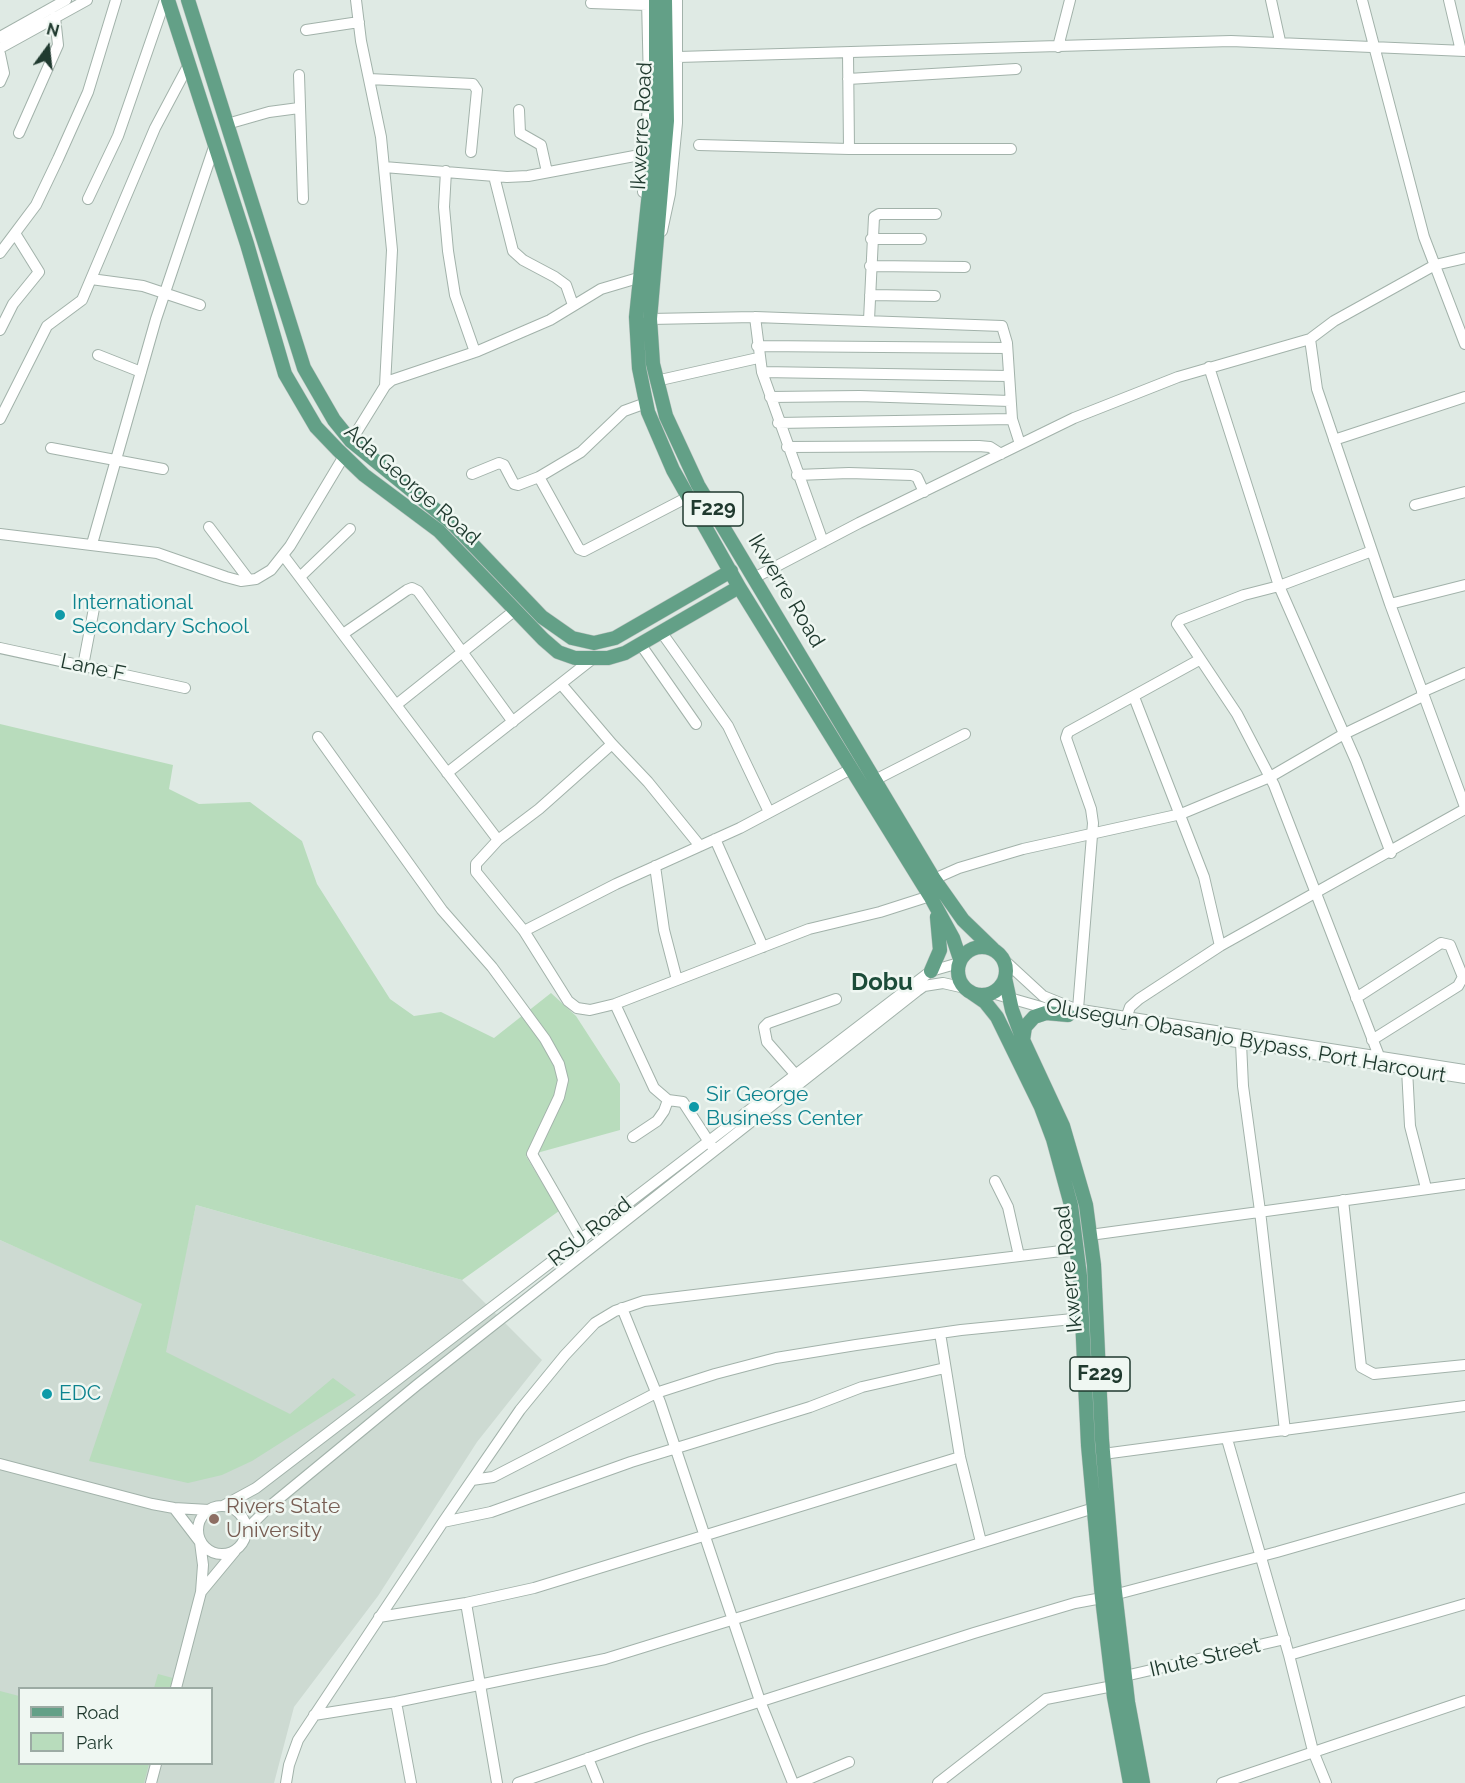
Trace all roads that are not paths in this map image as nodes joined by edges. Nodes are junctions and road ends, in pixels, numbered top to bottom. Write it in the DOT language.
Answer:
graph roads {
  1 [pos="66,0"];
  2 [pos="87,0"];
  3 [pos="116,0"];
  4 [pos="167,0"];
  5 [pos="188,0"];
  6 [pos="356,0"];
  7 [pos="665,0"];
  8 [pos="677,0"];
  9 [pos="1070,0"];
  10 [pos="1270,0"];
  11 [pos="1362,0"];
  12 [pos="1449,0"];
  13 [pos="650,2"];
  14 [pos="591,3"];
  15 [pos="56,17"];
  16 [pos="359,22"];
  17 [pos="306,30"];
  18 [pos="0,37"];
  19 [pos="1280,42"];
  20 [pos="1058,46"];
  21 [pos="1374,47"];
  22 [pos="0,48"];
  23 [pos="1463,51"];
  24 [pos="848,53"];
  25 [pos="0,54"];
  26 [pos="678,57"];
  27 [pos="189,64"];
  28 [pos="1016,69"];
  29 [pos="299,75"];
  30 [pos="369,79"];
  31 [pos="848,79"];
  32 [pos="0,82"];
  33 [pos="299,108"];
  34 [pos="519,110"];
  35 [pos="226,124"];
  36 [pos="19,134"];
  37 [pos="215,144"];
  38 [pos="699,145"];
  39 [pos="849,149"];
  40 [pos="1011,149"];
  41 [pos="471,152"];
  42 [pos="645,154"];
  43 [pos="384,167"];
  44 [pos="446,171"];
  45 [pos="547,172"];
  46 [pos="494,176"];
  47 [pos="88,199"];
  48 [pos="303,199"];
  49 [pos="936,214"];
  50 [pos="644,232"];
  51 [pos="16,235"];
  52 [pos="871,239"];
  53 [pos="921,239"];
  54 [pos="0,254"];
  55 [pos="654,257"];
  56 [pos="1465,258"];
  57 [pos="1435,265"];
  58 [pos="870,266"];
  59 [pos="965,267"];
  60 [pos="638,278"];
  61 [pos="92,279"];
  62 [pos="165,292"];
  63 [pos="870,295"];
  64 [pos="935,296"];
  65 [pos="200,305"];
  66 [pos="573,305"];
  67 [pos="755,317"];
  68 [pos="650,319"];
  69 [pos="869,320"];
  70 [pos="0,330"];
  71 [pos="1310,339"];
  72 [pos="1465,344"];
  73 [pos="757,346"];
  74 [pos="1007,348"];
  75 [pos="475,352"];
  76 [pos="98,355"];
  77 [pos="758,358"];
  78 [pos="1209,367"];
  79 [pos="141,372"];
  80 [pos="762,372"];
  81 [pos="1008,376"];
  82 [pos="656,381"];
  83 [pos="385,386"];
  84 [pos="770,397"];
  85 [pos="1465,397"];
  86 [pos="1010,401"];
  87 [pos="646,403"];
  88 [pos="0,419"];
  89 [pos="1012,419"];
  90 [pos="778,423"];
  91 [pos="1334,440"];
  92 [pos="351,441"];
  93 [pos="1020,444"];
  94 [pos="787,447"];
  95 [pos="51,448"];
  96 [pos="1000,454"];
  97 [pos="344,456"];
  98 [pos="115,458"];
  99 [pos="163,470"];
  100 [pos="472,474"];
  101 [pos="797,476"];
  102 [pos="539,477"];
  103 [pos="924,492"];
  104 [pos="1465,492"];
  105 [pos="688,497"];
  106 [pos="1415,505"];
  107 [pos="209,527"];
  108 [pos="350,530"];
  109 [pos="0,534"];
  110 [pos="823,542"];
  111 [pos="92,544"];
  112 [pos="1372,551"];
  113 [pos="283,555"];
  114 [pos="731,571"];
  115 [pos="300,577"];
  116 [pos="754,578"];
  117 [pos="249,580"];
  118 [pos="1465,585"];
  119 [pos="1279,586"];
  120 [pos="739,587"];
  121 [pos="95,603"];
  122 [pos="1390,604"];
  123 [pos="514,611"];
  124 [pos="662,633"];
  125 [pos="343,634"];
  126 [pos="641,645"];
  127 [pos="0,648"];
  128 [pos="462,652"];
  129 [pos="591,660"];
  130 [pos="1199,660"];
  131 [pos="83,666"];
  132 [pos="1465,673"];
  133 [pos="561,684"];
  134 [pos="185,688"];
  135 [pos="1422,694"];
  136 [pos="1134,697"];
  137 [pos="396,705"];
  138 [pos="513,722"];
  139 [pos="696,724"];
  140 [pos="965,734"];
  141 [pos="1344,734"];
  142 [pos="318,737"];
  143 [pos="612,744"];
  144 [pos="851,769"];
  145 [pos="447,773"];
  146 [pos="1270,777"];
  147 [pos="875,780"];
  148 [pos="1465,808"];
  149 [pos="769,812"];
  150 [pos="1181,814"];
  151 [pos="1092,834"];
  152 [pos="715,839"];
  153 [pos="498,840"];
  154 [pos="700,846"];
  155 [pos="1391,853"];
  156 [pos="655,866"];
  157 [pos="934,879"];
  158 [pos="1315,895"];
  159 [pos="932,900"];
  160 [pos="524,931"];
  161 [pos="1220,946"];
  162 [pos="763,947"];
  163 [pos="993,949"];
  164 [pos="960,961"];
  165 [pos="1005,961"];
  166 [pos="931,971"];
  167 [pos="1005,978"];
  168 [pos="677,980"];
  169 [pos="967,989"];
  170 [pos="992,993"];
  171 [pos="1009,996"];
  172 [pos="1356,998"];
  173 [pos="836,999"];
  174 [pos="615,1004"];
  175 [pos="1073,1012"];
  176 [pos="1124,1021"];
  177 [pos="1023,1040"];
  178 [pos="1372,1040"];
  179 [pos="1241,1043"];
  180 [pos="1379,1056"];
  181 [pos="1407,1069"];
  182 [pos="1465,1070"];
  183 [pos="795,1074"];
  184 [pos="1465,1078"];
  185 [pos="668,1100"];
  186 [pos="633,1137"];
  187 [pos="711,1145"];
  188 [pos="995,1181"];
  189 [pos="1465,1184"];
  190 [pos="1426,1188"];
  191 [pos="1343,1200"];
  192 [pos="1260,1211"];
  193 [pos="1090,1235"];
  194 [pos="581,1239"];
  195 [pos="1078,1249"];
  196 [pos="1020,1256"];
  197 [pos="622,1308"];
  198 [pos="1083,1318"];
  199 [pos="940,1333"];
  200 [pos="1465,1365"];
  201 [pos="945,1368"];
  202 [pos="656,1393"];
  203 [pos="1465,1406"];
  204 [pos="1285,1431"];
  205 [pos="1227,1439"];
  206 [pos="676,1448"];
  207 [pos="1103,1454"];
  208 [pos="960,1457"];
  209 [pos="0,1464"];
  210 [pos="472,1479"];
  211 [pos="1465,1498"];
  212 [pos="223,1506"];
  213 [pos="174,1508"];
  214 [pos="1094,1508"];
  215 [pos="209,1510"];
  216 [pos="443,1522"];
  217 [pos="246,1530"];
  218 [pos="707,1536"];
  219 [pos="200,1542"];
  220 [pos="981,1542"];
  221 [pos="237,1549"];
  222 [pos="1260,1557"];
  223 [pos="201,1592"];
  224 [pos="1108,1597"];
  225 [pos="466,1603"];
  226 [pos="1465,1604"];
  227 [pos="379,1617"];
  228 [pos="733,1621"];
  229 [pos="1284,1639"];
  230 [pos="1289,1655"];
  231 [pos="1125,1677"];
  232 [pos="480,1683"];
  233 [pos="1113,1686"];
  234 [pos="177,1687"];
  235 [pos="760,1701"];
  236 [pos="1465,1701"];
  237 [pos="396,1702"];
  238 [pos="314,1715"];
  239 [pos="1313,1750"];
  240 [pos="588,1758"];
  241 [pos="849,1762"];
  242 [pos="156,1765"];
  243 [pos="151,1783"];
  244 [pos="286,1783"];
  245 [pos="411,1783"];
  246 [pos="497,1783"];
  247 [pos="518,1783"];
  248 [pos="598,1783"];
  249 [pos="793,1783"];
  250 [pos="798,1783"];
  251 [pos="938,1783"];
  252 [pos="1130,1783"];
  253 [pos="1143,1783"];
  254 [pos="1222,1783"];
  255 [pos="1326,1783"];
  1 -- 18 [label="street"];
  2 -- 15 [label="street"];
  3 -- 51 [label="street"];
  4 -- 27 [label="main road, Ada George Road"];
  4 -- 47 [label="street"];
  5 -- 35 [label="main road, Ada George Road"];
  6 -- 16 [label="street"];
  7 -- 55 [label="main road, Ikwerre Road / F229"];
  8 -- 26 [label="street"];
  9 -- 20 [label="street"];
  10 -- 19 [label="street"];
  11 -- 21 [label="street"];
  12 -- 23 [label="street"];
  13 -- 14 [label="street"];
  13 -- 42 [label="street"];
  13 -- 50 [label="main road, Ikwerre Road / F229"];
  15 -- 22 [label="street"];
  15 -- 36 [label="street"];
  16 -- 17 [label="street"];
  16 -- 30 [label="street"];
  19 -- 20 [label="street"];
  19 -- 21 [label="street"];
  20 -- 24 [label="street"];
  21 -- 23 [label="street"];
  21 -- 57 [label="street"];
  24 -- 26 [label="street"];
  24 -- 31 [label="street"];
  25 -- 32 [label="street"];
  26 -- 55 [label="street"];
  27 -- 37 [label="main road, Ada George Road"];
  27 -- 61 [label="street"];
  28 -- 31 [label="street"];
  29 -- 33 [label="street"];
  30 -- 41 [label="street"];
  30 -- 43 [label="street"];
  31 -- 39 [label="street"];
  33 -- 35 [label="street"];
  33 -- 48 [label="street"];
  34 -- 45 [label="street"];
  35 -- 92 [label="main road, Ada George Road"];
  37 -- 62 [label="street"];
  37 -- 97 [label="main road, Ada George Road"];
  38 -- 39 [label="street"];
  39 -- 40 [label="street"];
  42 -- 45 [label="street"];
  42 -- 50 [label="street"];
  43 -- 44 [label="street"];
  43 -- 83 [label="street"];
  44 -- 46 [label="street"];
  44 -- 75 [label="street"];
  45 -- 46 [label="street"];
  46 -- 66 [label="street"];
  49 -- 52 [label="street"];
  50 -- 60 [label="main road, Ikwerre Road / F229"];
  51 -- 54 [label="street"];
  51 -- 70 [label="street"];
  52 -- 53 [label="street"];
  52 -- 58 [label="street"];
  55 -- 68 [label="main road, Ikwerre Road / F229"];
  56 -- 57 [label="street"];
  57 -- 71 [label="street"];
  57 -- 72 [label="street"];
  58 -- 59 [label="street"];
  58 -- 63 [label="street"];
  60 -- 66 [label="street"];
  60 -- 87 [label="main road, Ikwerre Road / F229"];
  61 -- 62 [label="street"];
  61 -- 88 [label="street"];
  62 -- 65 [label="street"];
  62 -- 79 [label="street"];
  63 -- 64 [label="street"];
  63 -- 69 [label="street"];
  66 -- 75 [label="street"];
  67 -- 68 [label="street"];
  67 -- 69 [label="street"];
  67 -- 73 [label="street"];
  68 -- 82 [label="main road, Ikwerre Road / F229"];
  69 -- 74 [label="street"];
  71 -- 78 [label="street"];
  71 -- 91 [label="street"];
  73 -- 74 [label="street"];
  73 -- 77 [label="street"];
  74 -- 81 [label="street"];
  75 -- 83 [label="street"];
  76 -- 79 [label="street"];
  77 -- 80 [label="street"];
  77 -- 82 [label="street"];
  78 -- 93 [label="street"];
  78 -- 119 [label="street"];
  79 -- 98 [label="street"];
  80 -- 81 [label="street"];
  80 -- 84 [label="street"];
  81 -- 86 [label="street"];
  82 -- 116 [label="main road, Ikwerre Road / F229"];
  83 -- 92 [label="street"];
  84 -- 86 [label="street"];
  84 -- 90 [label="street"];
  85 -- 91 [label="street"];
  86 -- 89 [label="street"];
  87 -- 102 [label="street"];
  87 -- 105 [label="main road, Ikwerre Road / F229"];
  89 -- 90 [label="street"];
  89 -- 93 [label="street"];
  90 -- 94 [label="street"];
  91 -- 112 [label="street"];
  92 -- 114 [label="main road, Ada George Road"];
  93 -- 96 [label="street"];
  94 -- 96 [label="street"];
  94 -- 101 [label="street"];
  95 -- 98 [label="street"];
  96 -- 103 [label="street"];
  97 -- 113 [label="street"];
  97 -- 123 [label="main road, Ada George Road"];
  98 -- 99 [label="street"];
  98 -- 111 [label="street"];
  100 -- 102 [label="street"];
  101 -- 103 [label="street"];
  101 -- 110 [label="street"];
  102 -- 105 [label="street"];
  103 -- 110 [label="street"];
  104 -- 106 [label="street"];
  105 -- 114 [label="main road, Ikwerre Road / F229"];
  107 -- 117 [label="street"];
  108 -- 115 [label="street"];
  109 -- 111 [label="street"];
  110 -- 116 [label="street"];
  111 -- 117 [label="street"];
  112 -- 119 [label="street"];
  112 -- 122 [label="street"];
  113 -- 115 [label="street"];
  113 -- 117 [label="street"];
  114 -- 120 [label="main road, Ikwerre Road / F229"];
  115 -- 125 [label="street"];
  116 -- 147 [label="main road, Ikwerre Road / F229"];
  118 -- 122 [label="street"];
  119 -- 130 [label="street"];
  119 -- 141 [label="street"];
  120 -- 124 [label="main road, Ada George Road"];
  120 -- 144 [label="main road, Ikwerre Road / F229"];
  121 -- 131 [label="street"];
  122 -- 135 [label="street"];
  123 -- 128 [label="street"];
  123 -- 129 [label="main road, Ada George Road"];
  124 -- 126 [label="main road, Ada George Road"];
  124 -- 149 [label="street"];
  125 -- 128 [label="street"];
  125 -- 137 [label="street"];
  126 -- 129 [label="main road, Ada George Road"];
  126 -- 139 [label="street"];
  127 -- 131 [label="street, Lane F"];
  128 -- 137 [label="street"];
  128 -- 138 [label="street"];
  129 -- 133 [label="street"];
  130 -- 136 [label="street"];
  130 -- 146 [label="street"];
  131 -- 134 [label="street, Lane F"];
  132 -- 135 [label="street"];
  133 -- 138 [label="street"];
  133 -- 143 [label="street"];
  135 -- 141 [label="street"];
  135 -- 148 [label="street"];
  136 -- 150 [label="street"];
  136 -- 151 [label="street"];
  137 -- 145 [label="street"];
  138 -- 145 [label="street"];
  140 -- 147 [label="street"];
  141 -- 146 [label="street"];
  141 -- 155 [label="street"];
  142 -- 194 [label="street"];
  143 -- 153 [label="street"];
  143 -- 154 [label="street"];
  144 -- 149 [label="street"];
  144 -- 159 [label="main road, Ikwerre Road / F229"];
  145 -- 153 [label="street"];
  146 -- 150 [label="street"];
  146 -- 158 [label="street"];
  147 -- 157 [label="main road, Ikwerre Road / F229"];
  148 -- 155 [label="street"];
  149 -- 152 [label="street"];
  150 -- 151 [label="street"];
  150 -- 161 [label="street"];
  151 -- 157 [label="street"];
  151 -- 175 [label="street"];
  152 -- 154 [label="street"];
  152 -- 162 [label="street"];
  153 -- 160 [label="street"];
  154 -- 156 [label="street"];
  155 -- 158 [label="street"];
  156 -- 160 [label="street"];
  156 -- 168 [label="street"];
  157 -- 163 [label="main road, Ikwerre Road / F229"];
  158 -- 161 [label="street"];
  158 -- 172 [label="street"];
  159 -- 162 [label="street"];
  159 -- 164 [label="main road, Ikwerre Road / F229"];
  159 -- 166 [label="main road"];
  160 -- 174 [label="street"];
  161 -- 176 [label="street"];
  162 -- 168 [label="street"];
  163 -- 164 [label="main road"];
  163 -- 165 [label="main road, F229"];
  164 -- 166 [label="street, RSU Road"];
  164 -- 169 [label="main road, F229"];
  165 -- 167 [label="main road, F229"];
  165 -- 175 [label="street, Olusegun Obasanjo Bypass, Port Harcourt"];
  166 -- 183 [label="street, RSU Road"];
  167 -- 170 [label="main road"];
  167 -- 171 [label="main road, Ikwerre Road / F229"];
  168 -- 174 [label="street"];
  169 -- 170 [label="main road"];
  169 -- 187 [label="street, RSU Road"];
  169 -- 195 [label="main road, Ikwerre Road / F229"];
  170 -- 171 [label="street, Olusegun Obasanjo Bypass, Port Harcourt"];
  171 -- 175 [label="street, Olusegun Obasanjo Bypass, Port Harcourt"];
  171 -- 177 [label="main road, Ikwerre Road / F229"];
  172 -- 178 [label="street"];
  172 -- 178 [label="street"];
  173 -- 183 [label="street"];
  174 -- 185 [label="street"];
  175 -- 176 [label="street, Olusegun Obasanjo Bypass, Port Harcourt"];
  175 -- 177 [label="main road"];
  176 -- 179 [label="street, Olusegun Obasanjo Bypass, Port Harcourt"];
  176 -- 180 [label="street, Olusegun Obasanjo Bypass, Port Harcourt"];
  177 -- 193 [label="main road, Ikwerre Road / F229"];
  178 -- 180 [label="street"];
  179 -- 181 [label="street, Olusegun Obasanjo Bypass, Port Harcourt"];
  179 -- 192 [label="street"];
  180 -- 182 [label="street, Olusegun Obasanjo Bypass, Port Harcourt"];
  181 -- 184 [label="street, Olusegun Obasanjo Bypass, Port Harcourt"];
  181 -- 190 [label="street"];
  183 -- 187 [label="street, RSU Road"];
  185 -- 186 [label="street"];
  185 -- 187 [label="street"];
  187 -- 194 [label="street, RSU Road"];
  187 -- 217 [label="street, RSU Road"];
  188 -- 196 [label="street"];
  189 -- 190 [label="street"];
  190 -- 191 [label="street"];
  191 -- 192 [label="street"];
  191 -- 200 [label="street"];
  192 -- 193 [label="street"];
  192 -- 204 [label="street"];
  193 -- 207 [label="main road, Ikwerre Road / F229"];
  194 -- 212 [label="street, RSU Road"];
  195 -- 196 [label="street"];
  195 -- 198 [label="main road, Ikwerre Road / F229"];
  196 -- 197 [label="street"];
  197 -- 202 [label="street"];
  197 -- 210 [label="street"];
  198 -- 199 [label="street"];
  198 -- 214 [label="main road, Ikwerre Road / F229"];
  199 -- 201 [label="street"];
  199 -- 202 [label="street"];
  201 -- 206 [label="street"];
  201 -- 208 [label="street"];
  202 -- 206 [label="street"];
  202 -- 210 [label="street"];
  203 -- 204 [label="street"];
  204 -- 205 [label="street"];
  205 -- 207 [label="street"];
  205 -- 222 [label="street"];
  206 -- 216 [label="street"];
  206 -- 218 [label="street"];
  207 -- 224 [label="main road, Ikwerre Road / F229"];
  208 -- 218 [label="street"];
  208 -- 220 [label="street"];
  209 -- 213 [label="street"];
  210 -- 216 [label="street"];
  211 -- 222 [label="street"];
  212 -- 215 [label="street"];
  212 -- 217 [label="street"];
  213 -- 215 [label="street"];
  213 -- 219 [label="street"];
  214 -- 220 [label="street"];
  214 -- 224 [label="main road, Ikwerre Road / F229"];
  215 -- 219 [label="street"];
  216 -- 227 [label="street"];
  217 -- 221 [label="street"];
  218 -- 225 [label="street"];
  218 -- 228 [label="street"];
  219 -- 221 [label="street"];
  219 -- 223 [label="street"];
  220 -- 228 [label="street"];
  221 -- 223 [label="street"];
  222 -- 224 [label="street"];
  222 -- 229 [label="street"];
  223 -- 234 [label="street"];
  224 -- 231 [label="main road, Ikwerre Road / F229"];
  224 -- 233 [label="main road, Ikwerre Road / F229"];
  224 -- 235 [label="street"];
  225 -- 227 [label="street"];
  225 -- 232 [label="street"];
  226 -- 230 [label="street"];
  227 -- 238 [label="street"];
  228 -- 232 [label="street"];
  228 -- 235 [label="street"];
  229 -- 230 [label="street"];
  229 -- 231 [label="street, Ihute Street"];
  230 -- 239 [label="street"];
  231 -- 253 [label="main road, Ikwerre Road / F229"];
  232 -- 237 [label="street"];
  232 -- 246 [label="street"];
  233 -- 251 [label="street"];
  233 -- 252 [label="main road, Ikwerre Road / F229"];
  235 -- 240 [label="street"];
  235 -- 249 [label="street"];
  236 -- 239 [label="street"];
  237 -- 238 [label="street"];
  237 -- 245 [label="street"];
  238 -- 244 [label="street"];
  239 -- 254 [label="street"];
  239 -- 255 [label="street"];
  240 -- 247 [label="street"];
  240 -- 248 [label="street"];
  241 -- 250 [label="street"];
  242 -- 243 [label="street"];
}
